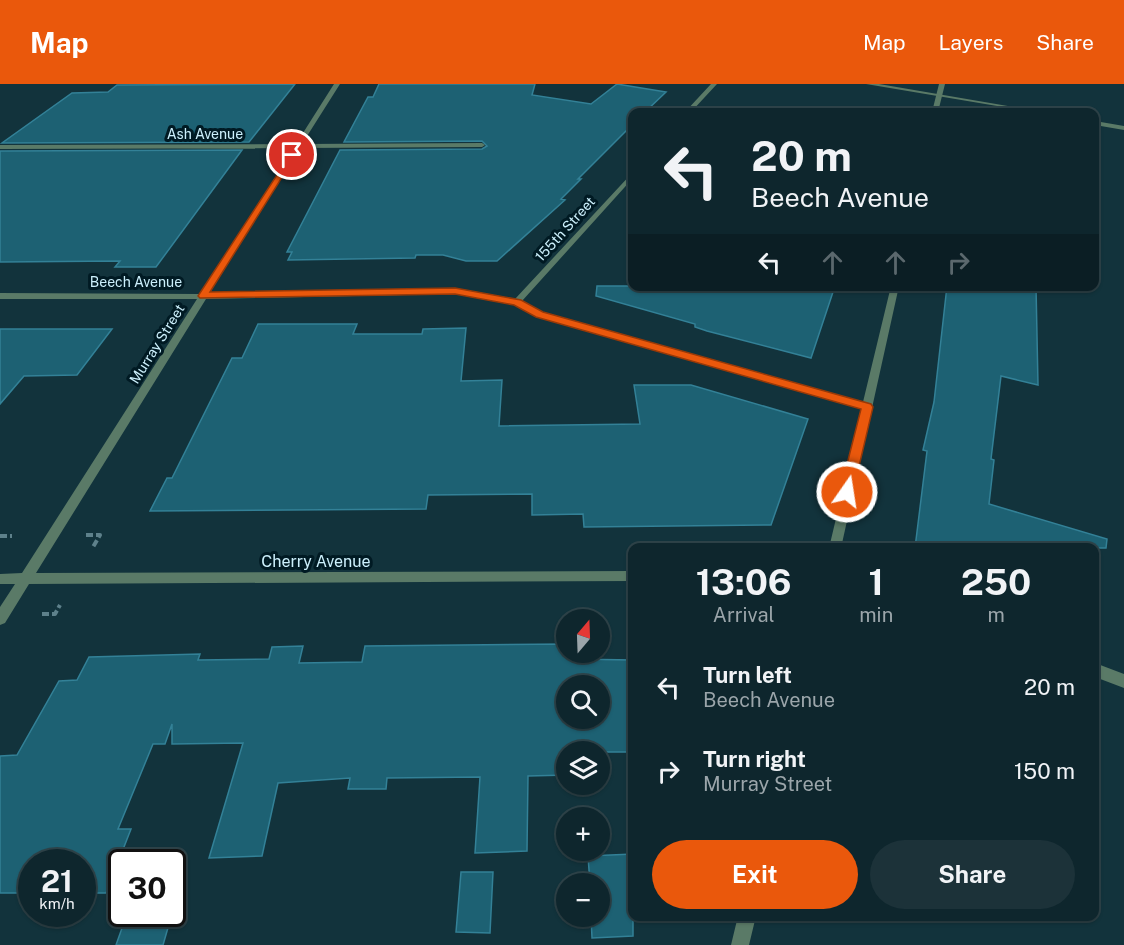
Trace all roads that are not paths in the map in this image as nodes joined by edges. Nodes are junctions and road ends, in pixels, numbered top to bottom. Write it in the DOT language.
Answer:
graph roads {
  1 [pos="337,84"];
  2 [pos="714,84"];
  3 [pos="869,84"];
  4 [pos="942,84"];
  5 [pos="939,94"];
  6 [pos="692,108"];
  7 [pos="936,108"];
  8 [pos="1018,108"];
  9 [pos="1099,124"];
  10 [pos="1124,128"];
  11 [pos="298,146"];
  12 [pos="482,146"];
  13 [pos="0,147"];
  14 [pos="628,180"];
  15 [pos="894,291"];
  16 [pos="0,296"];
  17 [pos="203,296"];
  18 [pos="517,302"];
  19 [pos="867,407"];
  20 [pos="836,543"];
  21 [pos="628,576"];
  22 [pos="0,579"];
  23 [pos="25,579"];
  24 [pos="0,619"];
  25 [pos="1099,672"];
  26 [pos="1124,681"];
  27 [pos="746,921"];
  28 [pos="740,945"];
  1 -- 11 [label="street, Murray Street"];
  2 -- 6 [label="street"];
  3 -- 5 [label="street"];
  4 -- 5 [label="street"];
  5 -- 7 [label="street"];
  5 -- 8 [label="street"];
  9 -- 10 [label="street"];
  11 -- 12 [label="street, Ash Avenue"];
  11 -- 13 [label="street, Ash Avenue"];
  11 -- 17 [label="street, Murray Street"];
  14 -- 18 [label="street, 155th Street"];
  15 -- 19 [label="street"];
  16 -- 17 [label="street, Beech Avenue"];
  17 -- 18 [label="street, Beech Avenue"];
  17 -- 23 [label="street, Murray Street"];
  18 -- 19 [label="street, Beech Avenue"];
  19 -- 20 [label="street"];
  21 -- 23 [label="street, Cherry Avenue"];
  22 -- 23 [label="street, Cherry Avenue"];
  23 -- 24 [label="street, Murray Street"];
  25 -- 26 [label="street"];
  27 -- 28 [label="street"];
}
